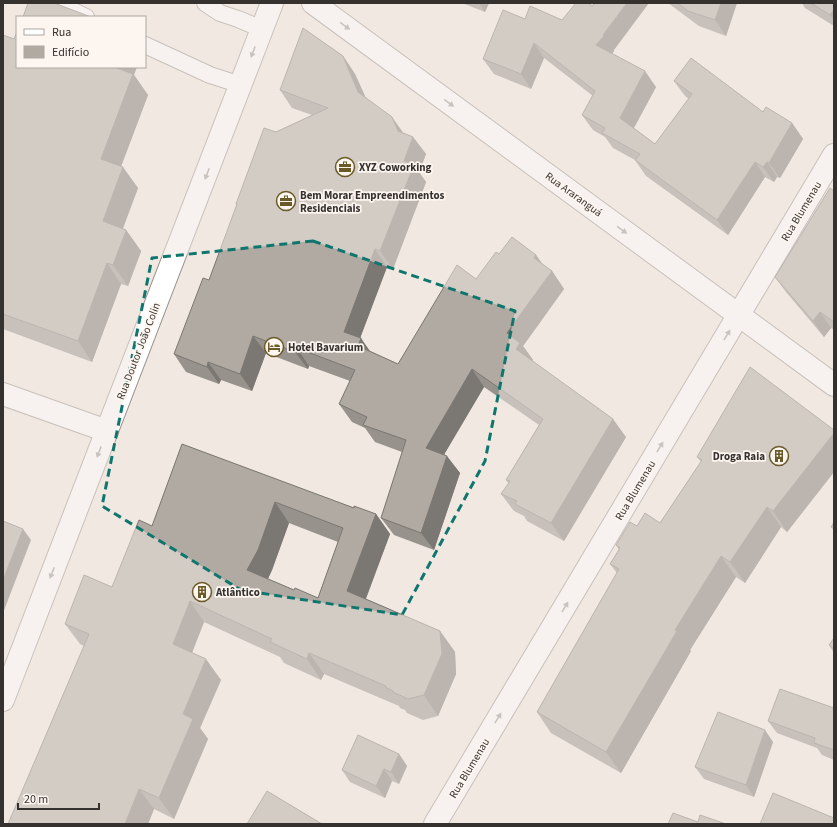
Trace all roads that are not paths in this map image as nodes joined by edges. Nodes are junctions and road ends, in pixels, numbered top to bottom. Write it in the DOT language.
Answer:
graph roads {
  1 [pos="58,3"];
  2 [pos="205,3"];
  3 [pos="272,3"];
  4 [pos="313,3"];
  5 [pos="84,16"];
  6 [pos="262,29"];
  7 [pos="146,45"];
  8 [pos="241,86"];
  9 [pos="834,155"];
  10 [pos="739,315"];
  11 [pos="834,385"];
  12 [pos="3,394"];
  13 [pos="107,431"];
  14 [pos="3,700"];
  15 [pos="435,824"];
  1 -- 5 [label="lane"];
  2 -- 6 [label="lane"];
  3 -- 6 [label="main road, Rua Doutor João Colin"];
  4 -- 10 [label="main road, Rua Araranguá, one-way"];
  6 -- 8 [label="main road, Rua Doutor João Colin, one-way"];
  7 -- 8 [label="lane"];
  8 -- 13 [label="main road, Rua Doutor João Colin, one-way"];
  9 -- 10 [label="main road, Rua Blumenau"];
  10 -- 11 [label="main road, Rua Araranguá"];
  15 -- 10 [label="main road, Rua Blumenau, one-way"];
  12 -- 13 [label="main road"];
  13 -- 14 [label="main road, Rua Doutor João Colin, one-way"];
}
